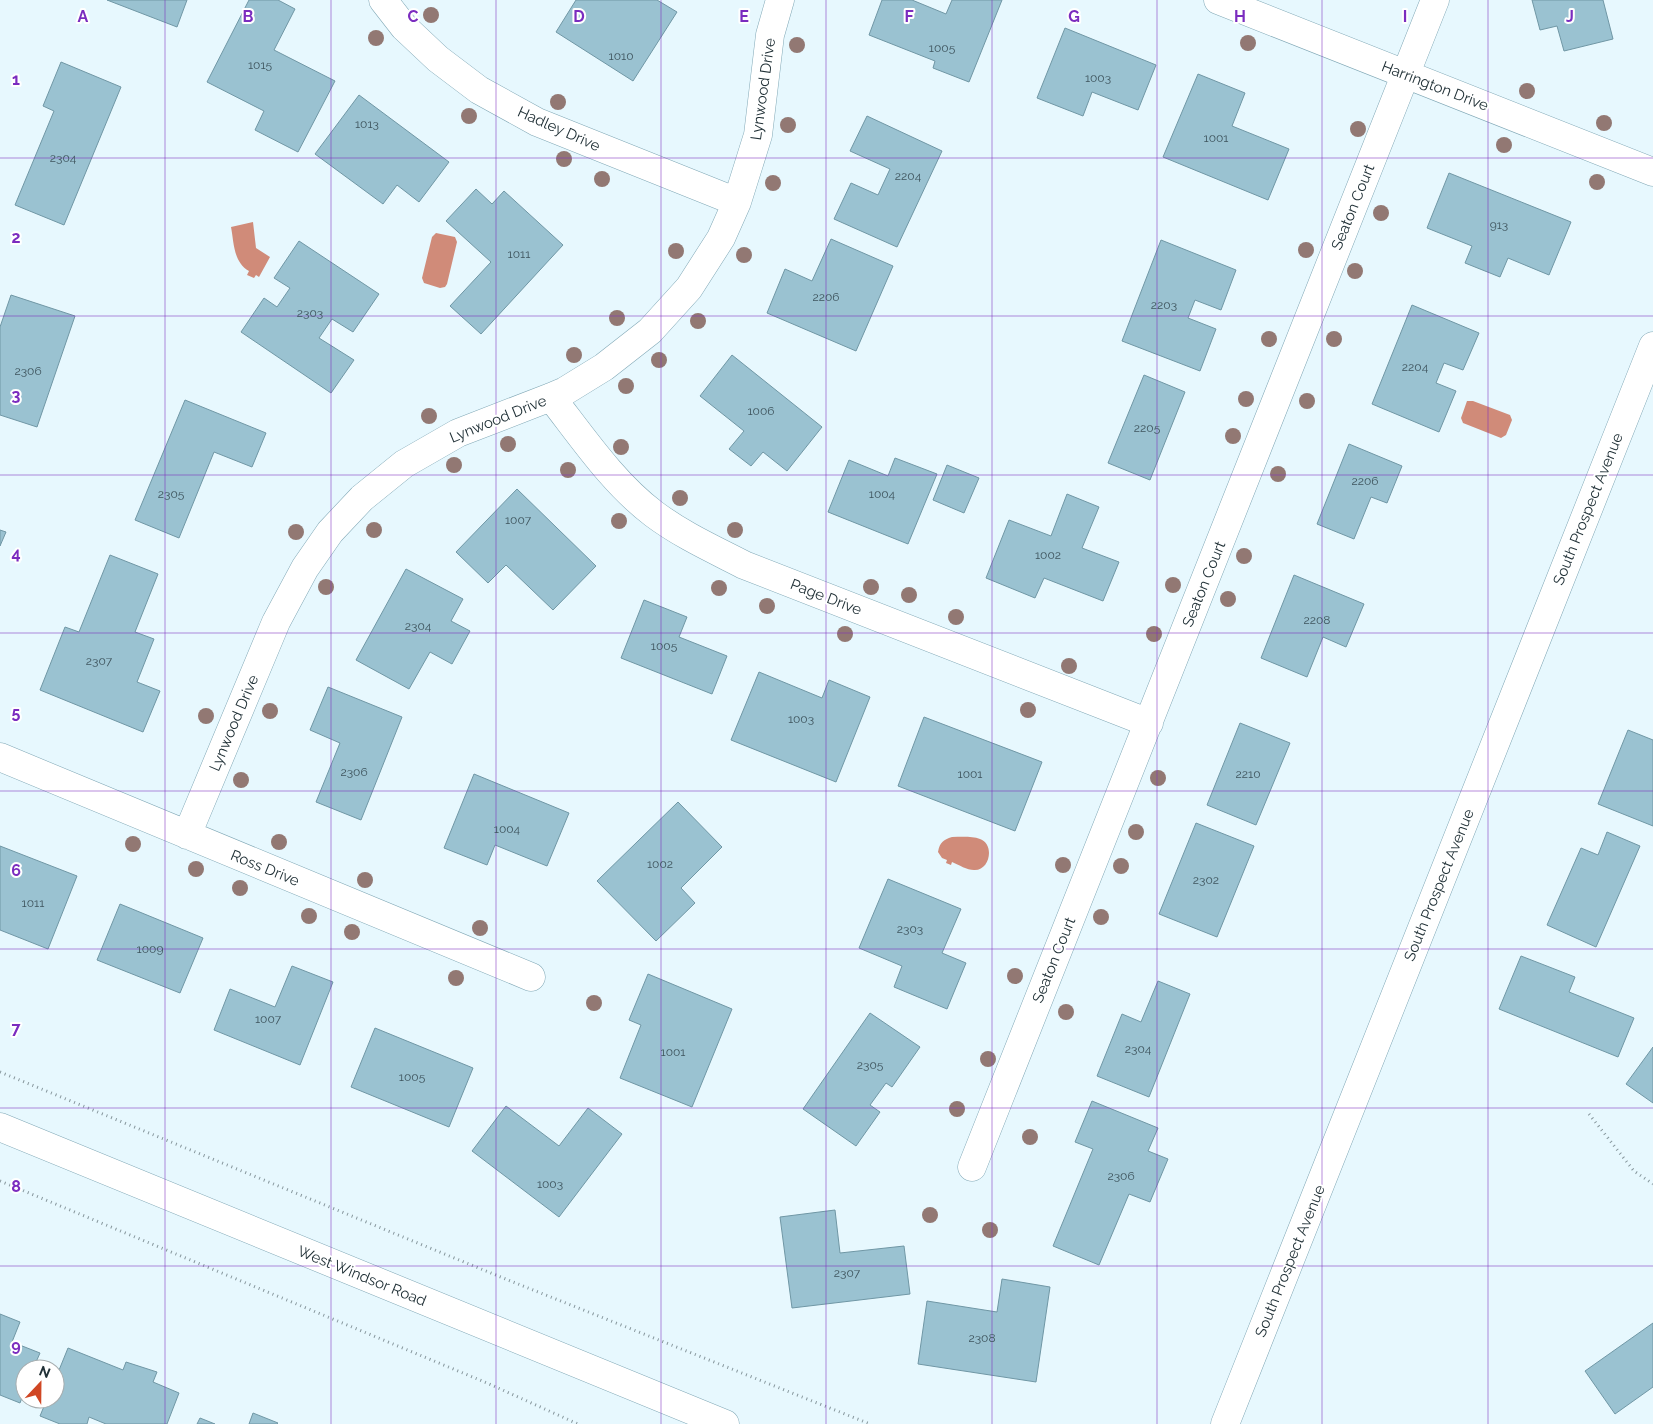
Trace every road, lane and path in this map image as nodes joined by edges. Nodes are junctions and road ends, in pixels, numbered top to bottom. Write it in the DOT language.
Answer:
graph roads {
  1 [pos="383,0"];
  2 [pos="780,0"];
  3 [pos="1218,0"];
  4 [pos="1435,0"];
  5 [pos="1406,74"];
  6 [pos="1653,172"];
  7 [pos="737,202"];
  8 [pos="1653,346"];
  9 [pos="551,397"];
  10 [pos="1149,724"];
  11 [pos="0,758"];
  12 [pos="187,835"];
  13 [pos="531,977"];
  14 [pos="0,1072"];
  15 [pos="1589,1114"];
  16 [pos="0,1127"];
  17 [pos="972,1167"];
  18 [pos="0,1181"];
  19 [pos="1653,1184"];
  20 [pos="578,1424"];
  21 [pos="725,1424"];
  22 [pos="870,1424"];
  23 [pos="1225,1424"];
  1 -- 7 [label="street, Hadley Drive"];
  2 -- 7 [label="street, Lynwood Drive"];
  3 -- 5 [label="street, Harrington Drive"];
  4 -- 5 [label="street, Seaton Court"];
  5 -- 6 [label="street, Harrington Drive"];
  5 -- 10 [label="street, Seaton Court"];
  7 -- 9 [label="street, Lynwood Drive"];
  8 -- 23 [label="street, South Prospect Avenue"];
  9 -- 10 [label="street, Page Drive"];
  9 -- 12 [label="street, Lynwood Drive"];
  10 -- 17 [label="street, Seaton Court"];
  11 -- 12 [label="street, Ross Drive"];
  12 -- 13 [label="street, Ross Drive"];
  14 -- 22 [label="path"];
  15 -- 19 [label="path"];
  16 -- 21 [label="street, West Windsor Road"];
  18 -- 20 [label="path"];
}
